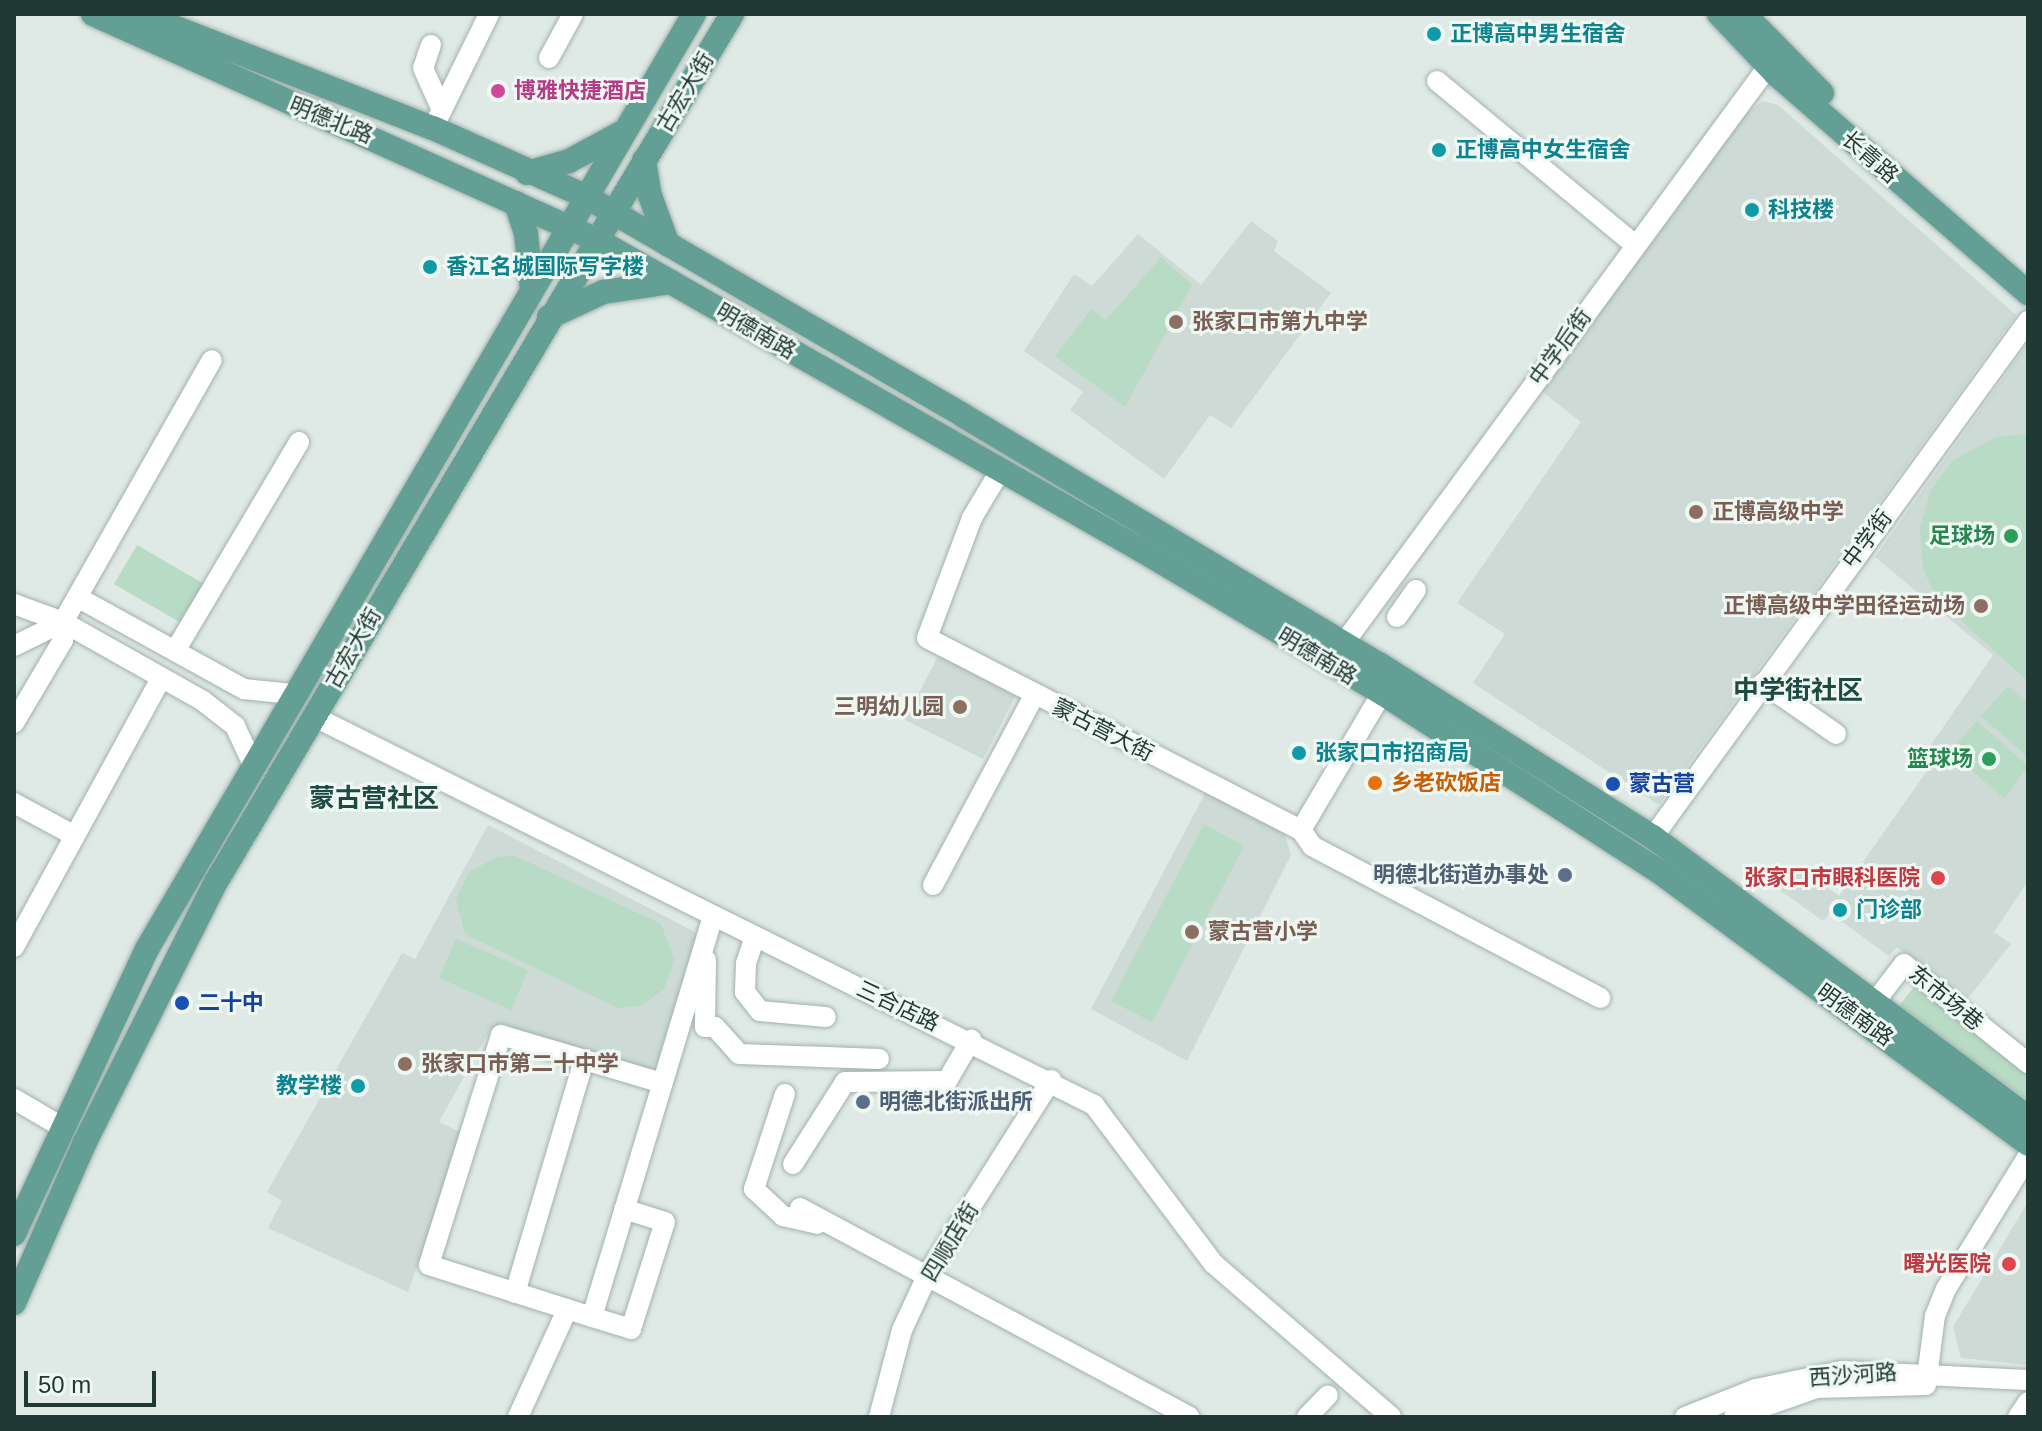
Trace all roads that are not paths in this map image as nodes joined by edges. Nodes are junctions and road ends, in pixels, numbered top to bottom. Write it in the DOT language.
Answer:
graph roads {
  1 [pos="93,14"];
  2 [pos="140,14"];
  3 [pos="489,14"];
  4 [pos="573,14"];
  5 [pos="694,14"];
  6 [pos="732,14"];
  7 [pos="1719,14"];
  8 [pos="1744,14"];
  9 [pos="431,45"];
  10 [pos="549,58"];
  11 [pos="1773,59"];
  12 [pos="1437,81"];
  13 [pos="384,110"];
  14 [pos="438,119"];
  15 [pos="621,133"];
  16 [pos="373,137"];
  17 [pos="644,160"];
  18 [pos="527,173"];
  19 [pos="585,196"];
  20 [pos="516,203"];
  21 [pos="612,213"];
  22 [pos="568,226"];
  23 [pos="597,240"];
  24 [pos="668,245"];
  25 [pos="1635,245"];
  26 [pos="671,282"];
  27 [pos="2028,285"];
  28 [pos="532,290"];
  29 [pos="2028,293"];
  30 [pos="769,303"];
  31 [pos="549,317"];
  32 [pos="2028,321"];
  33 [pos="754,330"];
  34 [pos="212,360"];
  35 [pos="1517,424"];
  36 [pos="299,442"];
  37 [pos="1482,464"];
  38 [pos="1000,471"];
  39 [pos="1455,512"];
  40 [pos="1386,586"];
  41 [pos="356,587"];
  42 [pos="77,597"];
  43 [pos="381,601"];
  44 [pos="1407,603"];
  45 [pos="14,604"];
  46 [pos="63,622"];
  47 [pos="1344,643"];
  48 [pos="14,646"];
  49 [pos="175,651"];
  50 [pos="1379,664"];
  51 [pos="161,678"];
  52 [pos="1763,683"];
  53 [pos="1374,690"];
  54 [pos="292,694"];
  55 [pos="1035,694"];
  56 [pos="313,716"];
  57 [pos="14,723"];
  58 [pos="1836,734"];
  59 [pos="252,762"];
  60 [pos="14,803"];
  61 [pos="1301,830"];
  62 [pos="75,836"];
  63 [pos="1653,837"];
  64 [pos="933,885"];
  65 [pos="1734,912"];
  66 [pos="712,919"];
  67 [pos="754,939"];
  68 [pos="14,947"];
  69 [pos="706,956"];
  70 [pos="1600,998"];
  71 [pos="1874,1003"];
  72 [pos="695,1005"];
  73 [pos="826,1017"];
  74 [pos="971,1040"];
  75 [pos="879,1059"];
  76 [pos="584,1060"];
  77 [pos="2028,1063"];
  78 [pos="1051,1080"];
  79 [pos="662,1083"];
  80 [pos="785,1094"];
  81 [pos="14,1099"];
  82 [pos="2028,1118"];
  83 [pos="62,1127"];
  84 [pos="2028,1144"];
  85 [pos="2028,1156"];
  86 [pos="793,1164"];
  87 [pos="800,1208"];
  88 [pos="624,1209"];
  89 [pos="830,1223"];
  90 [pos="14,1234"];
  91 [pos="928,1274"];
  92 [pos="515,1293"];
  93 [pos="14,1303"];
  94 [pos="567,1310"];
  95 [pos="592,1317"];
  96 [pos="1927,1379"];
  97 [pos="2028,1380"];
  98 [pos="2028,1391"];
  99 [pos="1328,1395"];
  100 [pos="2028,1402"];
  101 [pos="518,1417"];
  102 [pos="879,1417"];
  103 [pos="1189,1417"];
  104 [pos="1307,1417"];
  105 [pos="1391,1417"];
  106 [pos="1685,1417"];
  107 [pos="1734,1417"];
  108 [pos="2018,1417"];
  1 -- 16 [label="main road, 明德北路"];
  2 -- 13 [label="main road, 明德北路"];
  3 -- 14 [label="street"];
  4 -- 10 [label="street"];
  5 -- 15 [label="main road, 古宏大街"];
  6 -- 17 [label="main road, 古宏大街"];
  7 -- 11 [label="main road, 长青路"];
  8 -- 11 [label="main road, 长青路"];
  9 -- 14 [label="street"];
  11 -- 25 [label="street, 中学后街"];
  11 -- 27 [label="main road, 长青路"];
  11 -- 29 [label="main road, 长青路"];
  12 -- 25 [label="street"];
  13 -- 14 [label="main road, 明德北路"];
  13 -- 16 [label="main road"];
  14 -- 18 [label="main road, 明德北路"];
  15 -- 18 [label="main road"];
  15 -- 19 [label="main road, 古宏大街"];
  16 -- 20 [label="main road, 明德北路"];
  17 -- 21 [label="main road, 古宏大街"];
  17 -- 24 [label="main road"];
  18 -- 19 [label="main road, 明德北路"];
  19 -- 21 [label="main road, 明德南路"];
  19 -- 22 [label="main road, 古宏大街"];
  20 -- 22 [label="main road, 明德北路"];
  20 -- 28 [label="main road"];
  21 -- 23 [label="main road, 古宏大街"];
  21 -- 24 [label="main road, 明德南路"];
  22 -- 23 [label="main road, 明德南路"];
  22 -- 28 [label="main road, 古宏大街"];
  23 -- 26 [label="main road, 明德南路"];
  23 -- 31 [label="main road, 古宏大街"];
  24 -- 30 [label="main road, 明德南路"];
  25 -- 37 [label="street, 中学后街"];
  26 -- 31 [label="main road"];
  26 -- 33 [label="main road, 明德南路"];
  28 -- 41 [label="main road, 古宏大街"];
  30 -- 33 [label="main road"];
  30 -- 47 [label="main road, 明德南路"];
  31 -- 43 [label="main road, 古宏大街"];
  32 -- 52 [label="street, 中学街"];
  33 -- 38 [label="main road, 明德南路"];
  34 -- 42 [label="street"];
  35 -- 37 [label="street"];
  36 -- 49 [label="street"];
  37 -- 39 [label="street"];
  37 -- 40 [label="street, 中学后街"];
  38 -- 53 [label="main road, 明德南路"];
  38 -- 55 [label="street, 蒙古营大街"];
  40 -- 44 [label="street"];
  40 -- 47 [label="street, 中学后街"];
  41 -- 43 [label="main road"];
  41 -- 54 [label="main road, 古宏大街"];
  42 -- 46 [label="street"];
  42 -- 49 [label="street"];
  43 -- 56 [label="main road, 古宏大街"];
  45 -- 46 [label="street"];
  46 -- 48 [label="street"];
  46 -- 51 [label="street"];
  46 -- 57 [label="street"];
  47 -- 50 [label="main road, 明德南路"];
  49 -- 54 [label="street"];
  50 -- 53 [label="main road"];
  50 -- 63 [label="main road, 明德南路"];
  51 -- 59 [label="street"];
  51 -- 62 [label="street"];
  52 -- 58 [label="street"];
  52 -- 63 [label="street, 中学街"];
  53 -- 61 [label="street"];
  53 -- 65 [label="main road, 明德南路"];
  54 -- 59 [label="main road, 古宏大街"];
  55 -- 61 [label="street, 蒙古营大街"];
  55 -- 64 [label="street"];
  56 -- 66 [label="street, 三合店路"];
  56 -- 93 [label="main road, 古宏大街"];
  59 -- 83 [label="main road, 古宏大街"];
  60 -- 62 [label="street"];
  61 -- 70 [label="street, 蒙古营大街"];
  62 -- 68 [label="street"];
  63 -- 65 [label="main road, 明德南路"];
  65 -- 71 [label="main road, 明德南路"];
  65 -- 84 [label="main road, 明德南路"];
  66 -- 67 [label="street, 三合店路"];
  66 -- 72 [label="street"];
  67 -- 73 [label="street"];
  67 -- 74 [label="street, 三合店路"];
  69 -- 72 [label="street"];
  71 -- 77 [label="street, 东市场巷"];
  71 -- 82 [label="main road, 明德南路"];
  72 -- 75 [label="street"];
  72 -- 79 [label="street"];
  74 -- 78 [label="street, 三合店路"];
  74 -- 86 [label="street"];
  76 -- 79 [label="street"];
  76 -- 92 [label="street"];
  76 -- 92 [label="street"];
  78 -- 91 [label="street, 四顺店街"];
  78 -- 105 [label="street, 三合店路"];
  79 -- 88 [label="street"];
  80 -- 89 [label="street"];
  81 -- 83 [label="street"];
  83 -- 90 [label="main road, 古宏大街"];
  85 -- 96 [label="street"];
  87 -- 89 [label="street"];
  88 -- 95 [label="street"];
  88 -- 95 [label="street"];
  89 -- 91 [label="street"];
  91 -- 102 [label="street, 四顺店街"];
  91 -- 103 [label="street"];
  92 -- 94 [label="street"];
  94 -- 95 [label="street"];
  94 -- 101 [label="street"];
  96 -- 97 [label="street, 西沙河路"];
  96 -- 98 [label="street, 西沙河路"];
  96 -- 106 [label="street, 西沙河路"];
  96 -- 107 [label="street, 西沙河路"];
  99 -- 104 [label="street"];
  100 -- 108 [label="street"];
}
